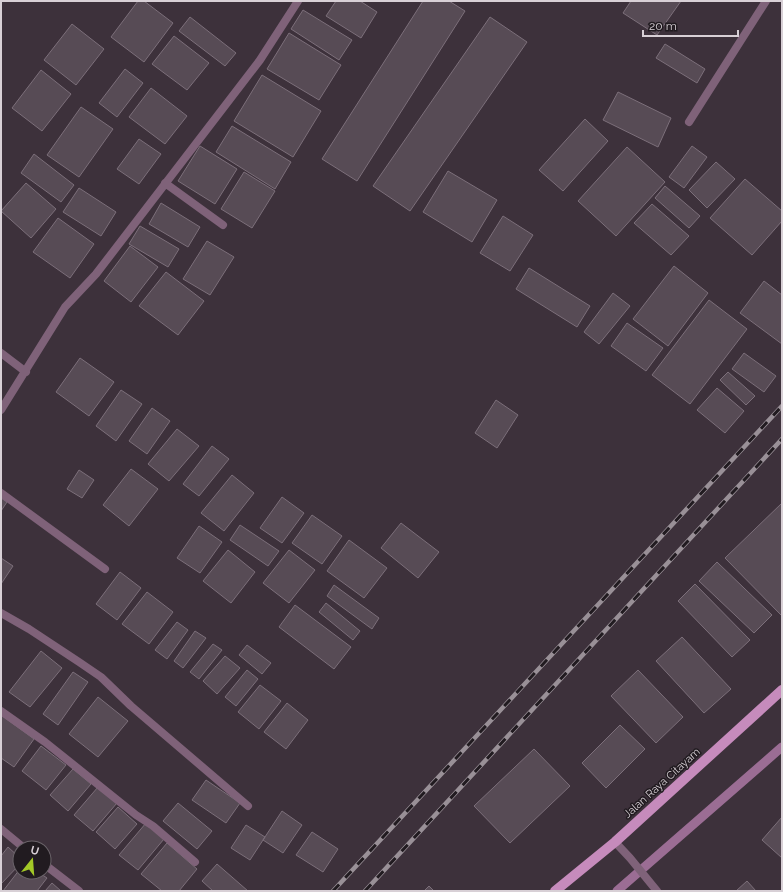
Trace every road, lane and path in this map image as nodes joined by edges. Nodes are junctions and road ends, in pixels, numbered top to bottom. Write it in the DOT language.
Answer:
graph roads {
  1 [pos="298,1"];
  2 [pos="766,1"];
  3 [pos="689,122"];
  4 [pos="166,183"];
  5 [pos="223,225"];
  6 [pos="1,353"];
  7 [pos="26,372"];
  8 [pos="1,410"];
  9 [pos="1,493"];
  10 [pos="105,569"];
  11 [pos="1,613"];
  12 [pos="782,690"];
  13 [pos="1,711"];
  14 [pos="248,806"];
  15 [pos="1,830"];
  16 [pos="14,840"];
  17 [pos="615,842"];
  18 [pos="195,862"];
  19 [pos="52,870"];
  20 [pos="656,890"];
  21 [pos="79,891"];
  22 [pos="555,891"];
  1 -- 4 [label="street"];
  2 -- 3 [label="street"];
  4 -- 5 [label="street"];
  4 -- 7 [label="street"];
  6 -- 7 [label="street"];
  7 -- 8 [label="street"];
  9 -- 10 [label="street"];
  11 -- 14 [label="street"];
  12 -- 17 [label="main road, Jalan Raya Citayam"];
  13 -- 18 [label="street"];
  15 -- 16 [label="street"];
  17 -- 20 [label="street"];
  17 -- 22 [label="main road, Jalan Raya Citayam"];
  19 -- 21 [label="street"];
}
